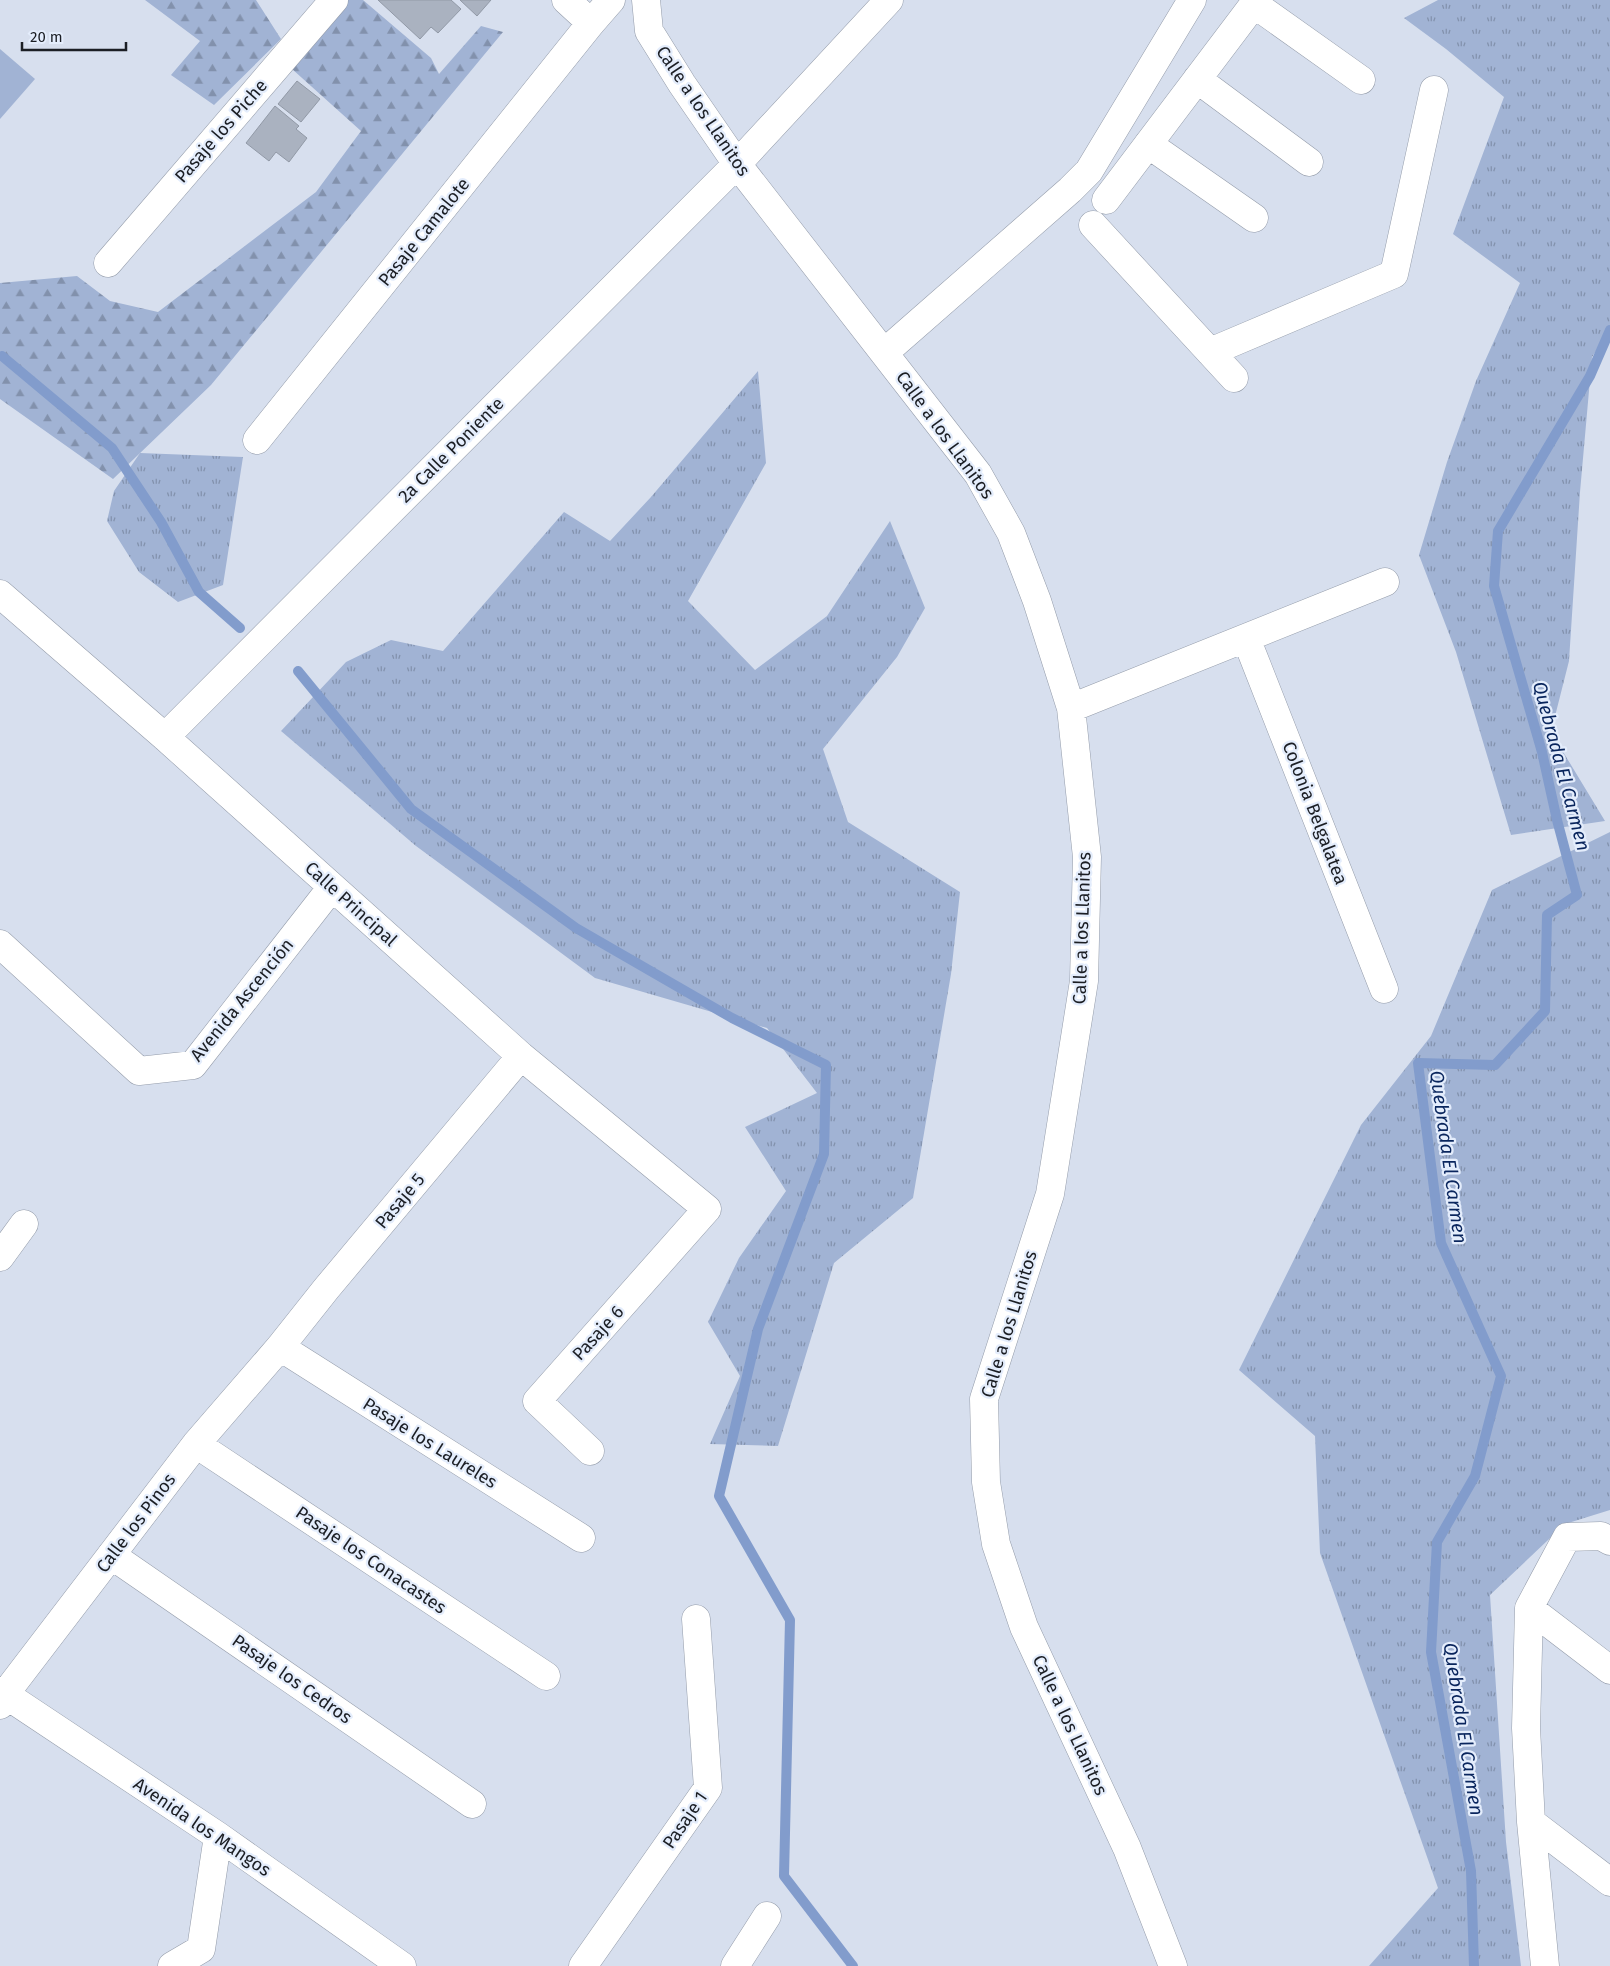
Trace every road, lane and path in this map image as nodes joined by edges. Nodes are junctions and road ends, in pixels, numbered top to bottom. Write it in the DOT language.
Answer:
graph roads {
  1 [pos="334,0"];
  2 [pos="566,0"];
  3 [pos="611,0"];
  4 [pos="646,0"];
  5 [pos="889,0"];
  6 [pos="1192,0"];
  7 [pos="1255,2"];
  8 [pos="591,23"];
  9 [pos="1196,79"];
  10 [pos="1361,80"];
  11 [pos="1434,90"];
  12 [pos="1148,144"];
  13 [pos="1309,162"];
  14 [pos="737,164"];
  15 [pos="1106,200"];
  16 [pos="1254,218"];
  17 [pos="1093,225"];
  18 [pos="108,263"];
  19 [pos="885,352"];
  20 [pos="1210,352"];
  21 [pos="1234,378"];
  22 [pos="257,440"];
  23 [pos="1386,582"];
  24 [pos="0,594"];
  25 [pos="1246,638"];
  26 [pos="1071,708"];
  27 [pos="165,737"];
  28 [pos="332,887"];
  29 [pos="0,944"];
  30 [pos="1384,989"];
  31 [pos="521,1056"];
  32 [pos="707,1209"];
  33 [pos="24,1224"];
  34 [pos="0,1257"];
  35 [pos="280,1347"];
  36 [pos="196,1444"];
  37 [pos="590,1451"];
  38 [pos="581,1538"];
  39 [pos="1610,1541"];
  40 [pos="112,1555"];
  41 [pos="1529,1608"];
  42 [pos="696,1619"];
  43 [pos="1610,1670"];
  44 [pos="546,1676"];
  45 [pos="2,1697"];
  46 [pos="472,1804"];
  47 [pos="1531,1822"];
  48 [pos="218,1836"];
  49 [pos="1610,1882"];
  50 [pos="766,1916"];
  51 [pos="172,1966"];
  52 [pos="402,1966"];
  53 [pos="583,1966"];
  54 [pos="735,1966"];
  55 [pos="1173,1966"];
  56 [pos="1545,1966"];
  1 -- 18 [label="street, Pasaje los Piche"];
  2 -- 8 [label="street"];
  3 -- 8 [label="street"];
  4 -- 14 [label="street, Calle a los Llanitos"];
  5 -- 14 [label="street, 2a Calle Poniente"];
  6 -- 19 [label="street"];
  7 -- 9 [label="street"];
  7 -- 10 [label="street"];
  8 -- 22 [label="street, Pasaje Camalote"];
  9 -- 12 [label="street"];
  9 -- 13 [label="street"];
  11 -- 20 [label="street"];
  12 -- 15 [label="street"];
  12 -- 16 [label="street"];
  14 -- 19 [label="street, Calle a los Llanitos"];
  14 -- 27 [label="street, 2a Calle Poniente"];
  17 -- 20 [label="street"];
  19 -- 26 [label="street, Calle a los Llanitos"];
  20 -- 21 [label="street"];
  23 -- 25 [label="street"];
  24 -- 27 [label="street, Calle Principal"];
  25 -- 26 [label="street"];
  25 -- 30 [label="street, Colonia Belgalatea"];
  26 -- 55 [label="street, Calle a los Llanitos"];
  27 -- 28 [label="street, Calle Principal"];
  28 -- 29 [label="street, Avenida Ascención"];
  28 -- 31 [label="street, Calle Principal"];
  31 -- 32 [label="street, Calle Principal"];
  31 -- 35 [label="street, Pasaje 5"];
  32 -- 37 [label="street, Pasaje 6"];
  33 -- 34 [label="street"];
  35 -- 36 [label="street, Calle los Pinos"];
  35 -- 38 [label="street, Pasaje los Laureles"];
  36 -- 40 [label="street, Calle los Pinos"];
  36 -- 44 [label="street, Pasaje los Conacastes"];
  39 -- 41 [label="street"];
  40 -- 45 [label="street, Calle los Pinos"];
  40 -- 46 [label="street, Pasaje los Cedros"];
  41 -- 43 [label="street"];
  41 -- 47 [label="street"];
  42 -- 53 [label="street, Pasaje 1"];
  45 -- 48 [label="street, Avenida los Mangos"];
  47 -- 49 [label="street"];
  47 -- 56 [label="street"];
  48 -- 51 [label="street"];
  48 -- 52 [label="street, Avenida los Mangos"];
  50 -- 54 [label="street"];
}
